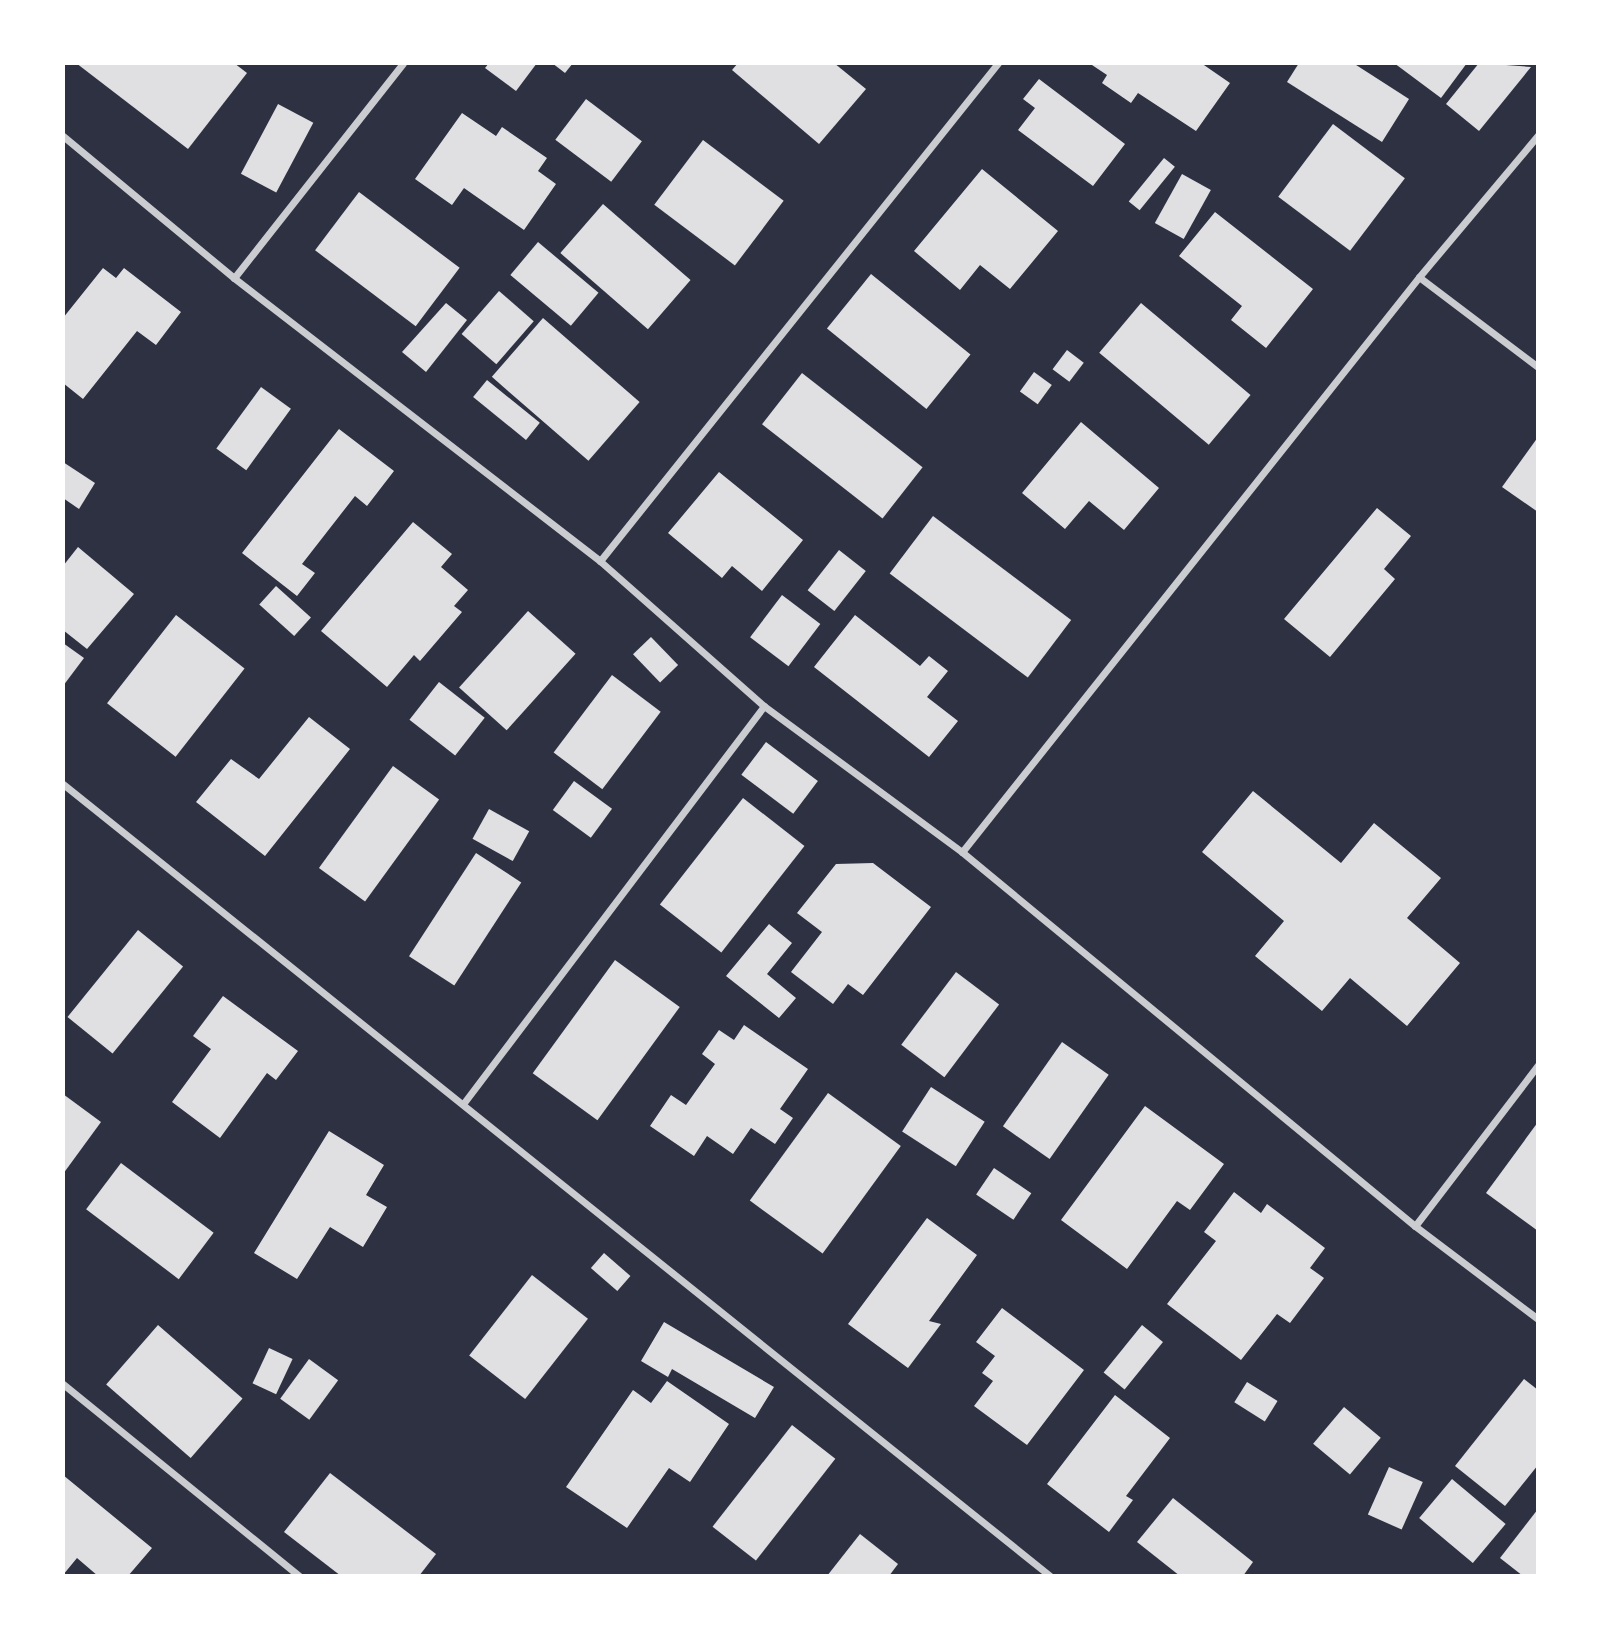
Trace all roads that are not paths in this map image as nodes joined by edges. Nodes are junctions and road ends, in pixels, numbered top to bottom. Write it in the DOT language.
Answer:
graph roads {
  1 [pos="403,63"];
  2 [pos="998,63"];
  3 [pos="1538,135"];
  4 [pos="63,136"];
  5 [pos="1419,277"];
  6 [pos="234,278"];
  7 [pos="1538,367"];
  8 [pos="600,561"];
  9 [pos="764,706"];
  10 [pos="63,784"];
  11 [pos="962,852"];
  12 [pos="1538,1065"];
  13 [pos="463,1104"];
  14 [pos="1415,1226"];
  15 [pos="1538,1319"];
  16 [pos="63,1384"];
  17 [pos="299,1576"];
  18 [pos="1050,1576"];
  1 -- 6 [label="street"];
  2 -- 8 [label="street"];
  3 -- 5 [label="street"];
  4 -- 6 [label="street"];
  5 -- 7 [label="street"];
  5 -- 11 [label="street"];
  6 -- 8 [label="street"];
  8 -- 9 [label="street"];
  9 -- 11 [label="street"];
  9 -- 13 [label="street"];
  10 -- 13 [label="street"];
  11 -- 14 [label="street"];
  12 -- 14 [label="street"];
  13 -- 18 [label="street"];
  14 -- 15 [label="street"];
  16 -- 17 [label="street"];
}
